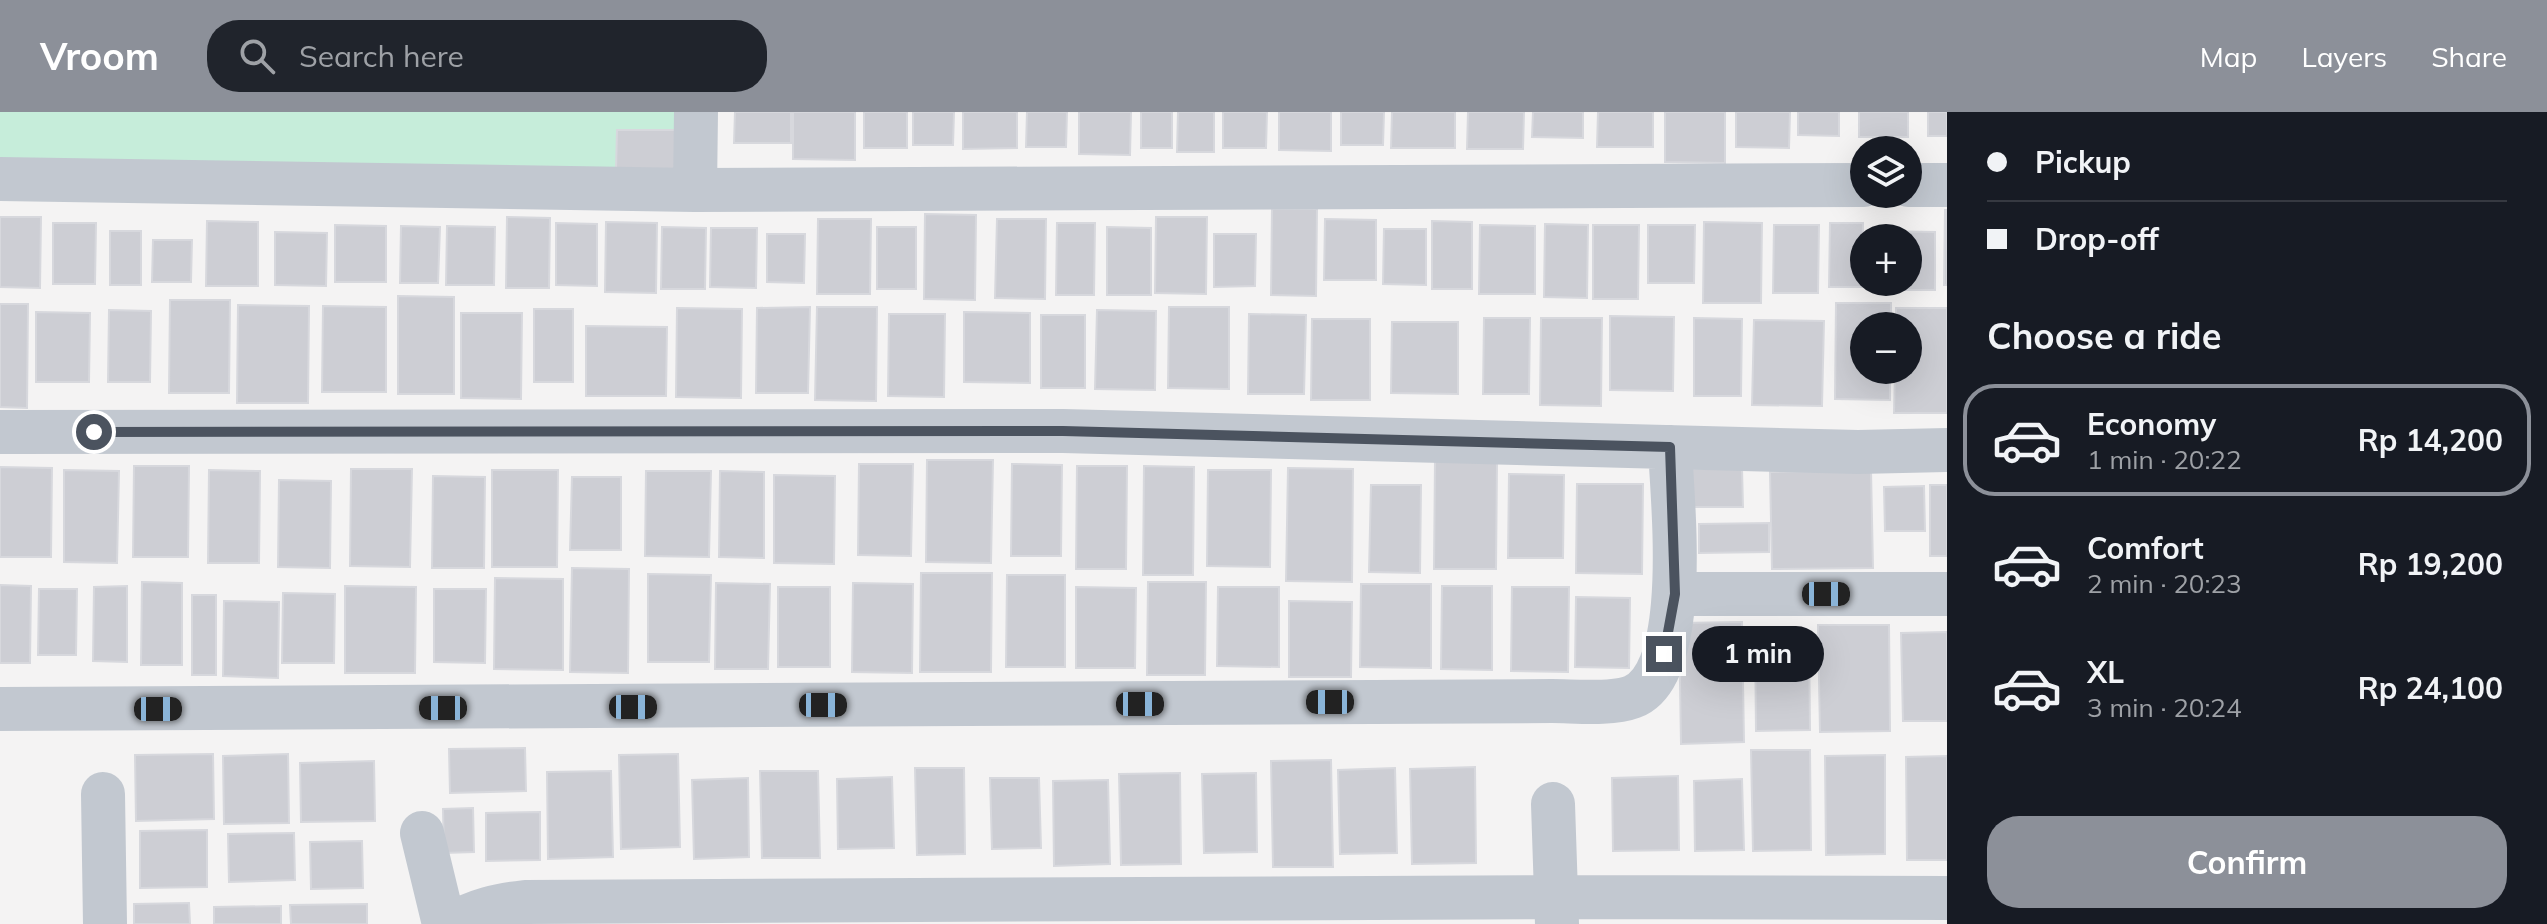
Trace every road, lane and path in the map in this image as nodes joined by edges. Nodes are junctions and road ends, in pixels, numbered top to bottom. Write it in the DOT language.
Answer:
graph roads {
  1 [pos="696,112"];
  2 [pos="0,179"];
  3 [pos="1850,185"];
  4 [pos="1922,185"];
  5 [pos="1947,185"];
  6 [pos="695,190"];
  7 [pos="0,432"];
  8 [pos="1670,447"];
  9 [pos="1947,450"];
  10 [pos="1675,594"];
  11 [pos="1947,594"];
  12 [pos="0,709"];
  13 [pos="103,794"];
  14 [pos="1553,804"];
  15 [pos="422,833"];
  16 [pos="1947,898"];
  17 [pos="1556,910"];
  18 [pos="105,924"];
  19 [pos="444,924"];
  20 [pos="452,924"];
  1 -- 6 [label="street"];
  2 -- 6 [label="street"];
  3 -- 6 [label="street"];
  4 -- 5 [label="street"];
  7 -- 8 [label="street"];
  8 -- 9 [label="street"];
  8 -- 10 [label="street"];
  10 -- 11 [label="street"];
  10 -- 12 [label="street"];
  13 -- 18 [label="street"];
  14 -- 17 [label="street"];
  15 -- 19 [label="street"];
  16 -- 17 [label="street"];
  17 -- 20 [label="street"];
}
